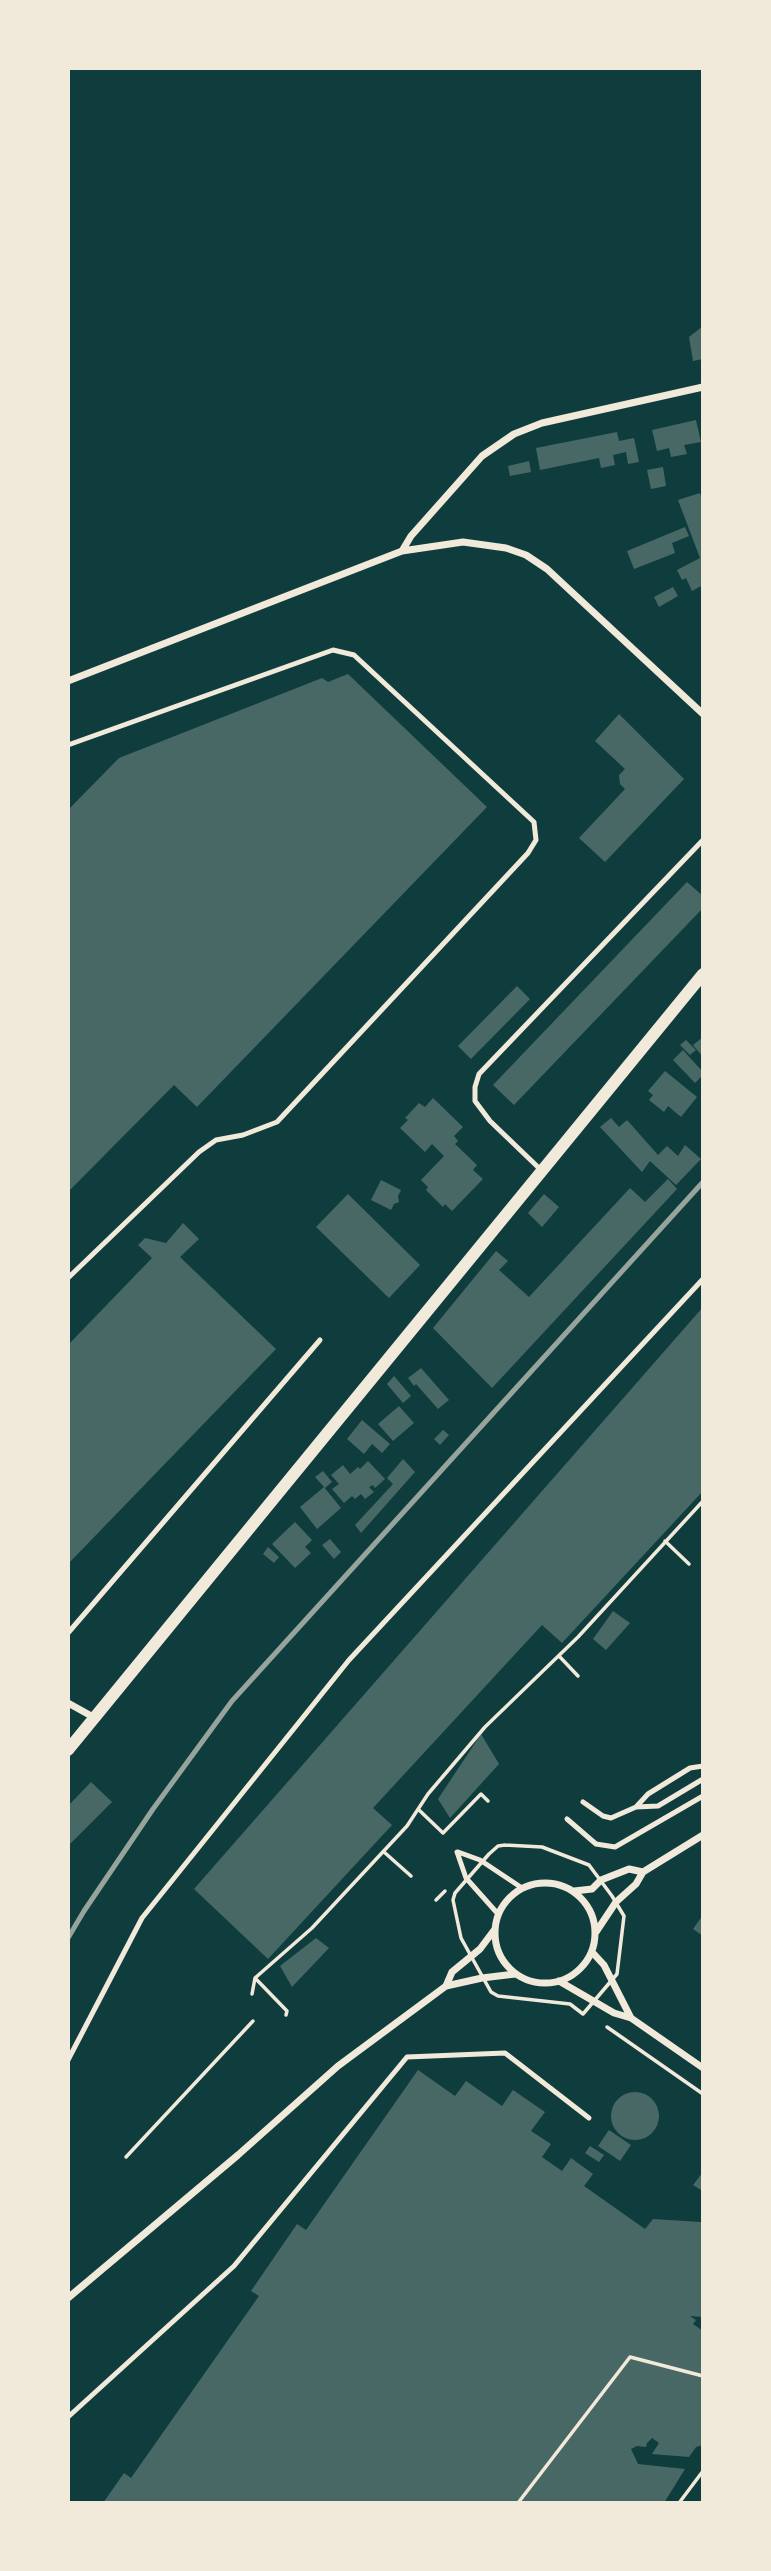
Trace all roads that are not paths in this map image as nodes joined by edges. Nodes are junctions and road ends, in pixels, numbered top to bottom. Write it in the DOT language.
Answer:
graph roads {
  1 [pos="703,387"];
  2 [pos="402,551"];
  3 [pos="68,681"];
  4 [pos="703,714"];
  5 [pos="68,746"];
  6 [pos="703,840"];
  7 [pos="703,974"];
  8 [pos="541,1170"];
  9 [pos="68,1278"];
  10 [pos="703,1279"];
  11 [pos="320,1340"];
  12 [pos="68,1633"];
  13 [pos="68,1703"];
  14 [pos="95,1718"];
  15 [pos="68,1750"];
  16 [pos="703,1766"];
  17 [pos="703,1779"];
  18 [pos="703,1796"];
  19 [pos="583,1802"];
  20 [pos="636,1807"];
  21 [pos="567,1819"];
  22 [pos="703,1835"];
  23 [pos="643,1872"];
  24 [pos="522,1888"];
  25 [pos="574,1891"];
  26 [pos="498,1914"];
  27 [pos="495,1928"];
  28 [pos="596,1932"];
  29 [pos="592,1952"];
  30 [pos="515,1974"];
  31 [pos="559,1981"];
  32 [pos="446,1986"];
  33 [pos="631,2018"];
  34 [pos="68,2060"];
  35 [pos="703,2068"];
  36 [pos="589,2119"];
  37 [pos="68,2298"];
  38 [pos="68,2417"];
  1 -- 2 [label="street"];
  2 -- 3 [label="street"];
  2 -- 4 [label="street"];
  5 -- 9 [label="lane"];
  6 -- 8 [label="lane"];
  7 -- 8 [label="street"];
  8 -- 14 [label="street"];
  10 -- 34 [label="lane"];
  11 -- 12 [label="lane"];
  13 -- 14 [label="street"];
  14 -- 15 [label="street"];
  16 -- 20 [label="lane"];
  17 -- 20 [label="lane"];
  18 -- 21 [label="lane"];
  19 -- 20 [label="lane"];
  22 -- 23 [label="street"];
  23 -- 25 [label="street"];
  23 -- 28 [label="street"];
  24 -- 25 [label="street"];
  24 -- 26 [label="street"];
  24 -- 26 [label="lane"];
  25 -- 28 [label="street"];
  26 -- 27 [label="street"];
  27 -- 30 [label="street"];
  27 -- 32 [label="street"];
  28 -- 29 [label="street"];
  29 -- 31 [label="street"];
  29 -- 33 [label="street"];
  30 -- 31 [label="street"];
  30 -- 32 [label="street"];
  31 -- 33 [label="street"];
  32 -- 37 [label="street"];
  33 -- 35 [label="street"];
  36 -- 38 [label="lane"];
}
